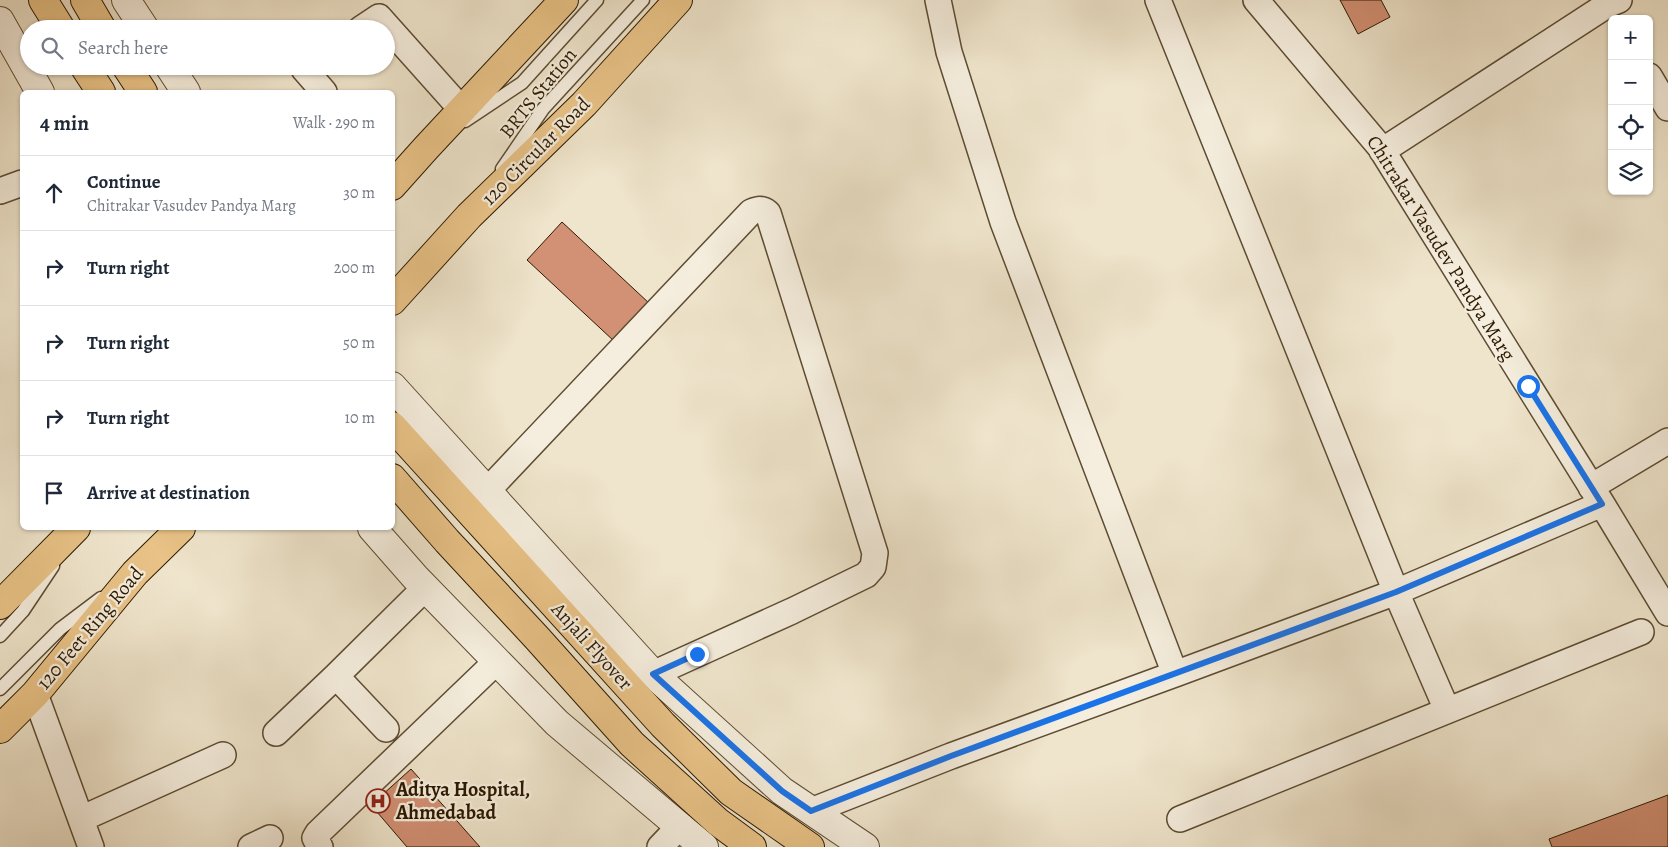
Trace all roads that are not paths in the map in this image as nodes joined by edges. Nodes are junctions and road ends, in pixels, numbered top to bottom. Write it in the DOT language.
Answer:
graph roads {
  1 [pos="43,0"];
  2 [pos="85,0"];
  3 [pos="126,0"];
  4 [pos="564,0"];
  5 [pos="597,0"];
  6 [pos="643,0"];
  7 [pos="678,0"];
  8 [pos="938,0"];
  9 [pos="1158,0"];
  10 [pos="1256,0"];
  11 [pos="1611,6"];
  12 [pos="0,20"];
  13 [pos="55,20"];
  14 [pos="97,20"];
  15 [pos="139,20"];
  16 [pos="395,35"];
  17 [pos="20,56"];
  18 [pos="31,75"];
  19 [pos="90,75"];
  20 [pos="132,75"];
  21 [pos="175,75"];
  22 [pos="309,75"];
  23 [pos="1653,83"];
  24 [pos="39,90"];
  25 [pos="100,90"];
  26 [pos="142,90"];
  27 [pos="185,90"];
  28 [pos="322,90"];
  29 [pos="1668,108"];
  30 [pos="462,110"];
  31 [pos="426,148"];
  32 [pos="1382,151"];
  33 [pos="395,177"];
  34 [pos="20,183"];
  35 [pos="0,191"];
  36 [pos="470,216"];
  37 [pos="395,298"];
  38 [pos="395,389"];
  39 [pos="395,430"];
  40 [pos="1668,441"];
  41 [pos="395,481"];
  42 [pos="487,491"];
  43 [pos="1597,495"];
  44 [pos="76,530"];
  45 [pos="77,530"];
  46 [pos="179,530"];
  47 [pos="374,530"];
  48 [pos="135,573"];
  49 [pos="425,588"];
  50 [pos="1396,592"];
  51 [pos="0,606"];
  52 [pos="1668,613"];
  53 [pos="1641,632"];
  54 [pos="0,636"];
  55 [pos="497,661"];
  56 [pos="653,674"];
  57 [pos="1176,674"];
  58 [pos="336,676"];
  59 [pos="0,689"];
  60 [pos="35,694"];
  61 [pos="1447,710"];
  62 [pos="386,729"];
  63 [pos="0,730"];
  64 [pos="276,732"];
  65 [pos="223,755"];
  66 [pos="811,811"];
  67 [pos="81,819"];
  68 [pos="1180,819"];
  69 [pos="680,826"];
  70 [pos="92,847"];
  71 [pos="320,847"];
  72 [pos="660,847"];
  73 [pos="704,847"];
  74 [pos="752,847"];
  75 [pos="810,847"];
  76 [pos="865,847"];
  1 -- 13 [label="main road"];
  2 -- 14 [label="main road"];
  3 -- 15 [label="street"];
  4 -- 30 [label="main road"];
  5 -- 31 [label="lane, BRTS Station"];
  6 -- 36 [label="lane, BRTS Station"];
  7 -- 36 [label="main road, 120 Circular Road"];
  8 -- 57 [label="street"];
  9 -- 50 [label="street"];
  10 -- 32 [label="street, Chitrakar Vasudev Pandya Marg"];
  11 -- 32 [label="street"];
  12 -- 17 [label="street"];
  16 -- 30 [label="street"];
  18 -- 24 [label="street"];
  19 -- 25 [label="main road"];
  20 -- 26 [label="main road"];
  21 -- 27 [label="street"];
  22 -- 28 [label="street"];
  23 -- 29 [label="street"];
  30 -- 31 [label="main road"];
  31 -- 33 [label="main road"];
  32 -- 43 [label="street, Chitrakar Vasudev Pandya Marg"];
  34 -- 35 [label="street"];
  36 -- 37 [label="main road, 120 Circular Road"];
  38 -- 42 [label="street"];
  39 -- 75 [label="main road, Anjali Flyover"];
  40 -- 43 [label="street"];
  41 -- 74 [label="main road, Anjali Flyover"];
  42 -- 56 [label="street"];
  42 -- 56 [label="street"];
  43 -- 50 [label="street"];
  43 -- 52 [label="street, Chitrakar Vasudev Pandya Marg"];
  44 -- 51 [label="main road"];
  45 -- 54 [label="lane"];
  46 -- 48 [label="main road, 120 Feet Ring Road"];
  47 -- 49 [label="street"];
  48 -- 59 [label="lane"];
  48 -- 60 [label="main road, 120 Feet Ring Road"];
  49 -- 55 [label="street"];
  49 -- 58 [label="street"];
  50 -- 57 [label="street"];
  50 -- 61 [label="street"];
  53 -- 61 [label="street"];
  55 -- 69 [label="street"];
  55 -- 71 [label="street"];
  56 -- 66 [label="street"];
  57 -- 66 [label="street"];
  58 -- 62 [label="street"];
  58 -- 64 [label="street"];
  60 -- 63 [label="main road, 120 Feet Ring Road"];
  60 -- 67 [label="street"];
  61 -- 68 [label="street"];
  65 -- 67 [label="street"];
  66 -- 76 [label="street"];
  67 -- 70 [label="street"];
  69 -- 72 [label="street"];
  69 -- 73 [label="street"];
}
